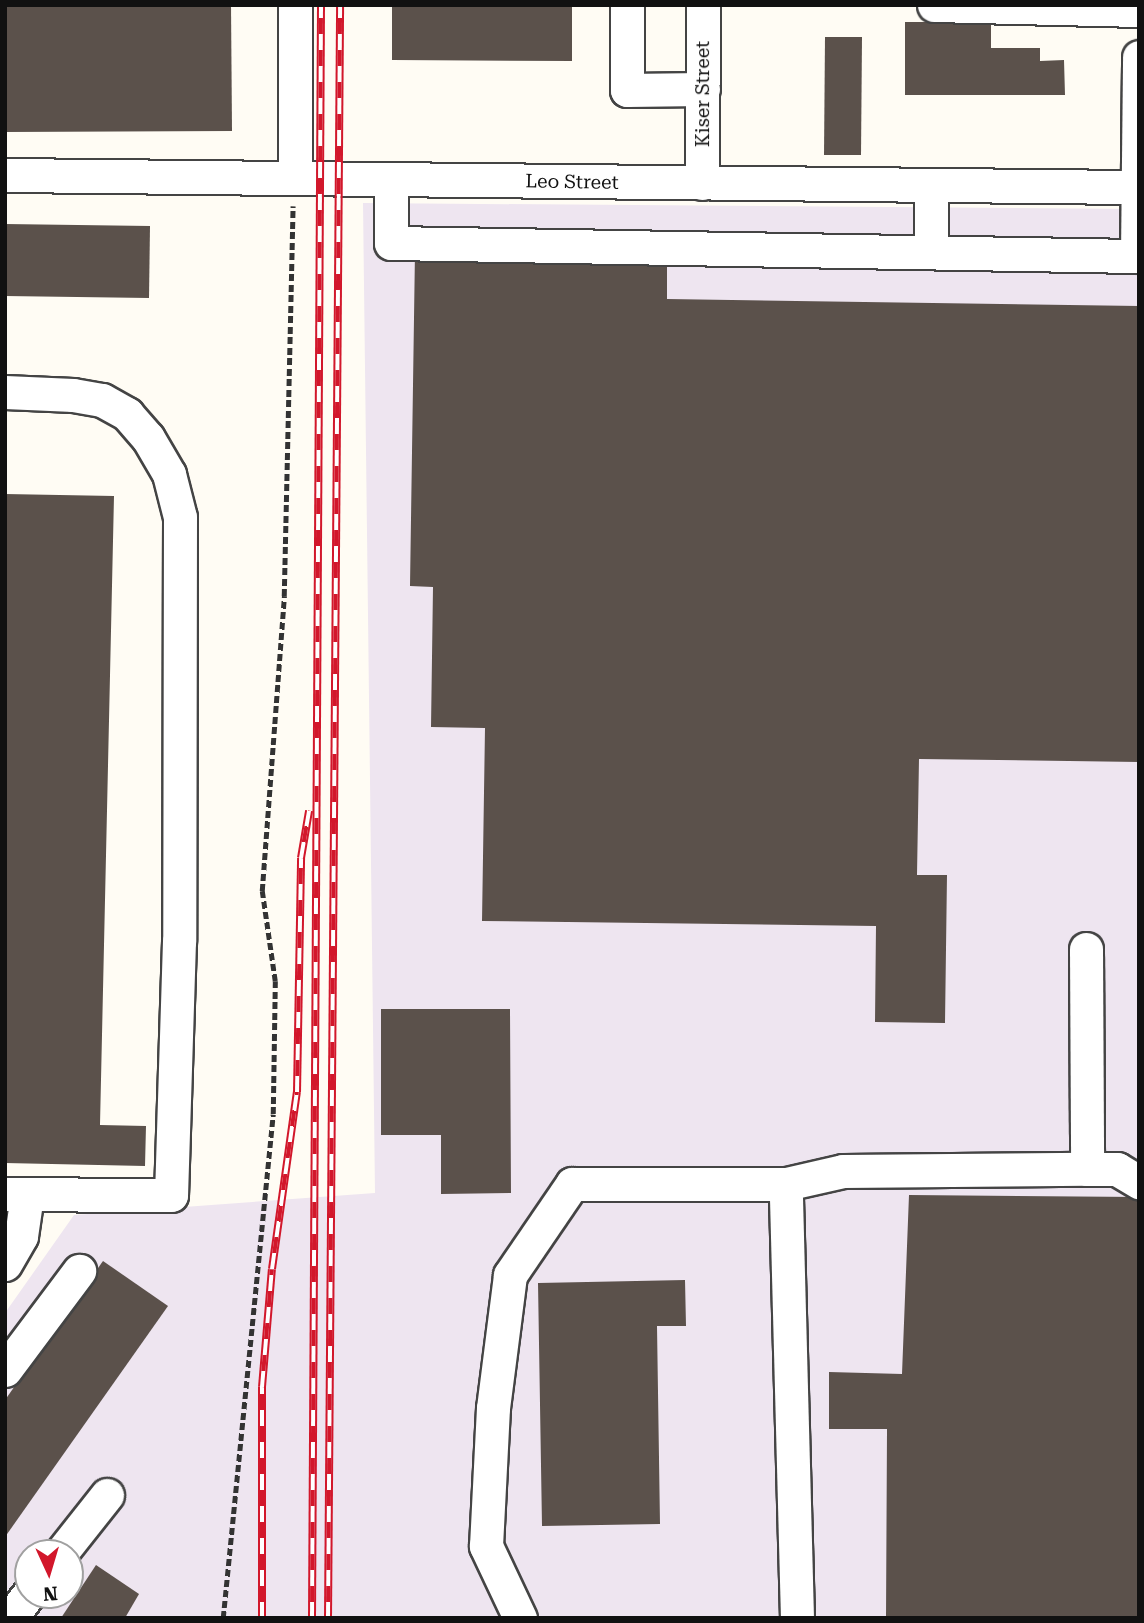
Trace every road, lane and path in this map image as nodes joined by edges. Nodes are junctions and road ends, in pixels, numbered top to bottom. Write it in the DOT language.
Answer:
graph roads {
  1 [pos="295,5"];
  2 [pos="627,5"];
  3 [pos="703,5"];
  4 [pos="934,5"];
  5 [pos="1139,10"];
  6 [pos="1139,57"];
  7 [pos="703,89"];
  8 [pos="5,175"];
  9 [pos="295,178"];
  10 [pos="391,180"];
  11 [pos="702,183"];
  12 [pos="931,185"];
  13 [pos="1138,187"];
  14 [pos="930,252"];
  15 [pos="1138,256"];
  16 [pos="5,392"];
  17 [pos="1086,949"];
  18 [pos="1087,1169"];
  19 [pos="1139,1182"];
  20 [pos="786,1184"];
  21 [pos="16,1195"];
  22 [pos="5,1264"];
  23 [pos="79,1270"];
  24 [pos="5,1370"];
  25 [pos="107,1495"];
  26 [pos="72,1539"];
  27 [pos="223,1618"];
  28 [pos="520,1618"];
  29 [pos="797,1618"];
  1 -- 9 [label="street"];
  2 -- 7 [label="street"];
  3 -- 7 [label="street, Kiser Street"];
  4 -- 5 [label="street"];
  6 -- 13 [label="street"];
  7 -- 11 [label="street, Kiser Street"];
  8 -- 9 [label="street, Leo Street"];
  9 -- 10 [label="street, Leo Street"];
  9 -- 27 [label="path"];
  10 -- 11 [label="street, Leo Street"];
  10 -- 14 [label="street"];
  11 -- 12 [label="street, Leo Street"];
  12 -- 13 [label="street, Leo Street"];
  12 -- 14 [label="street"];
  13 -- 15 [label="street"];
  14 -- 15 [label="street"];
  16 -- 21 [label="street"];
  17 -- 18 [label="street"];
  18 -- 19 [label="street"];
  18 -- 20 [label="street"];
  20 -- 28 [label="street"];
  20 -- 29 [label="street"];
  21 -- 22 [label="street"];
  23 -- 24 [label="street"];
  25 -- 26 [label="street"];
}
